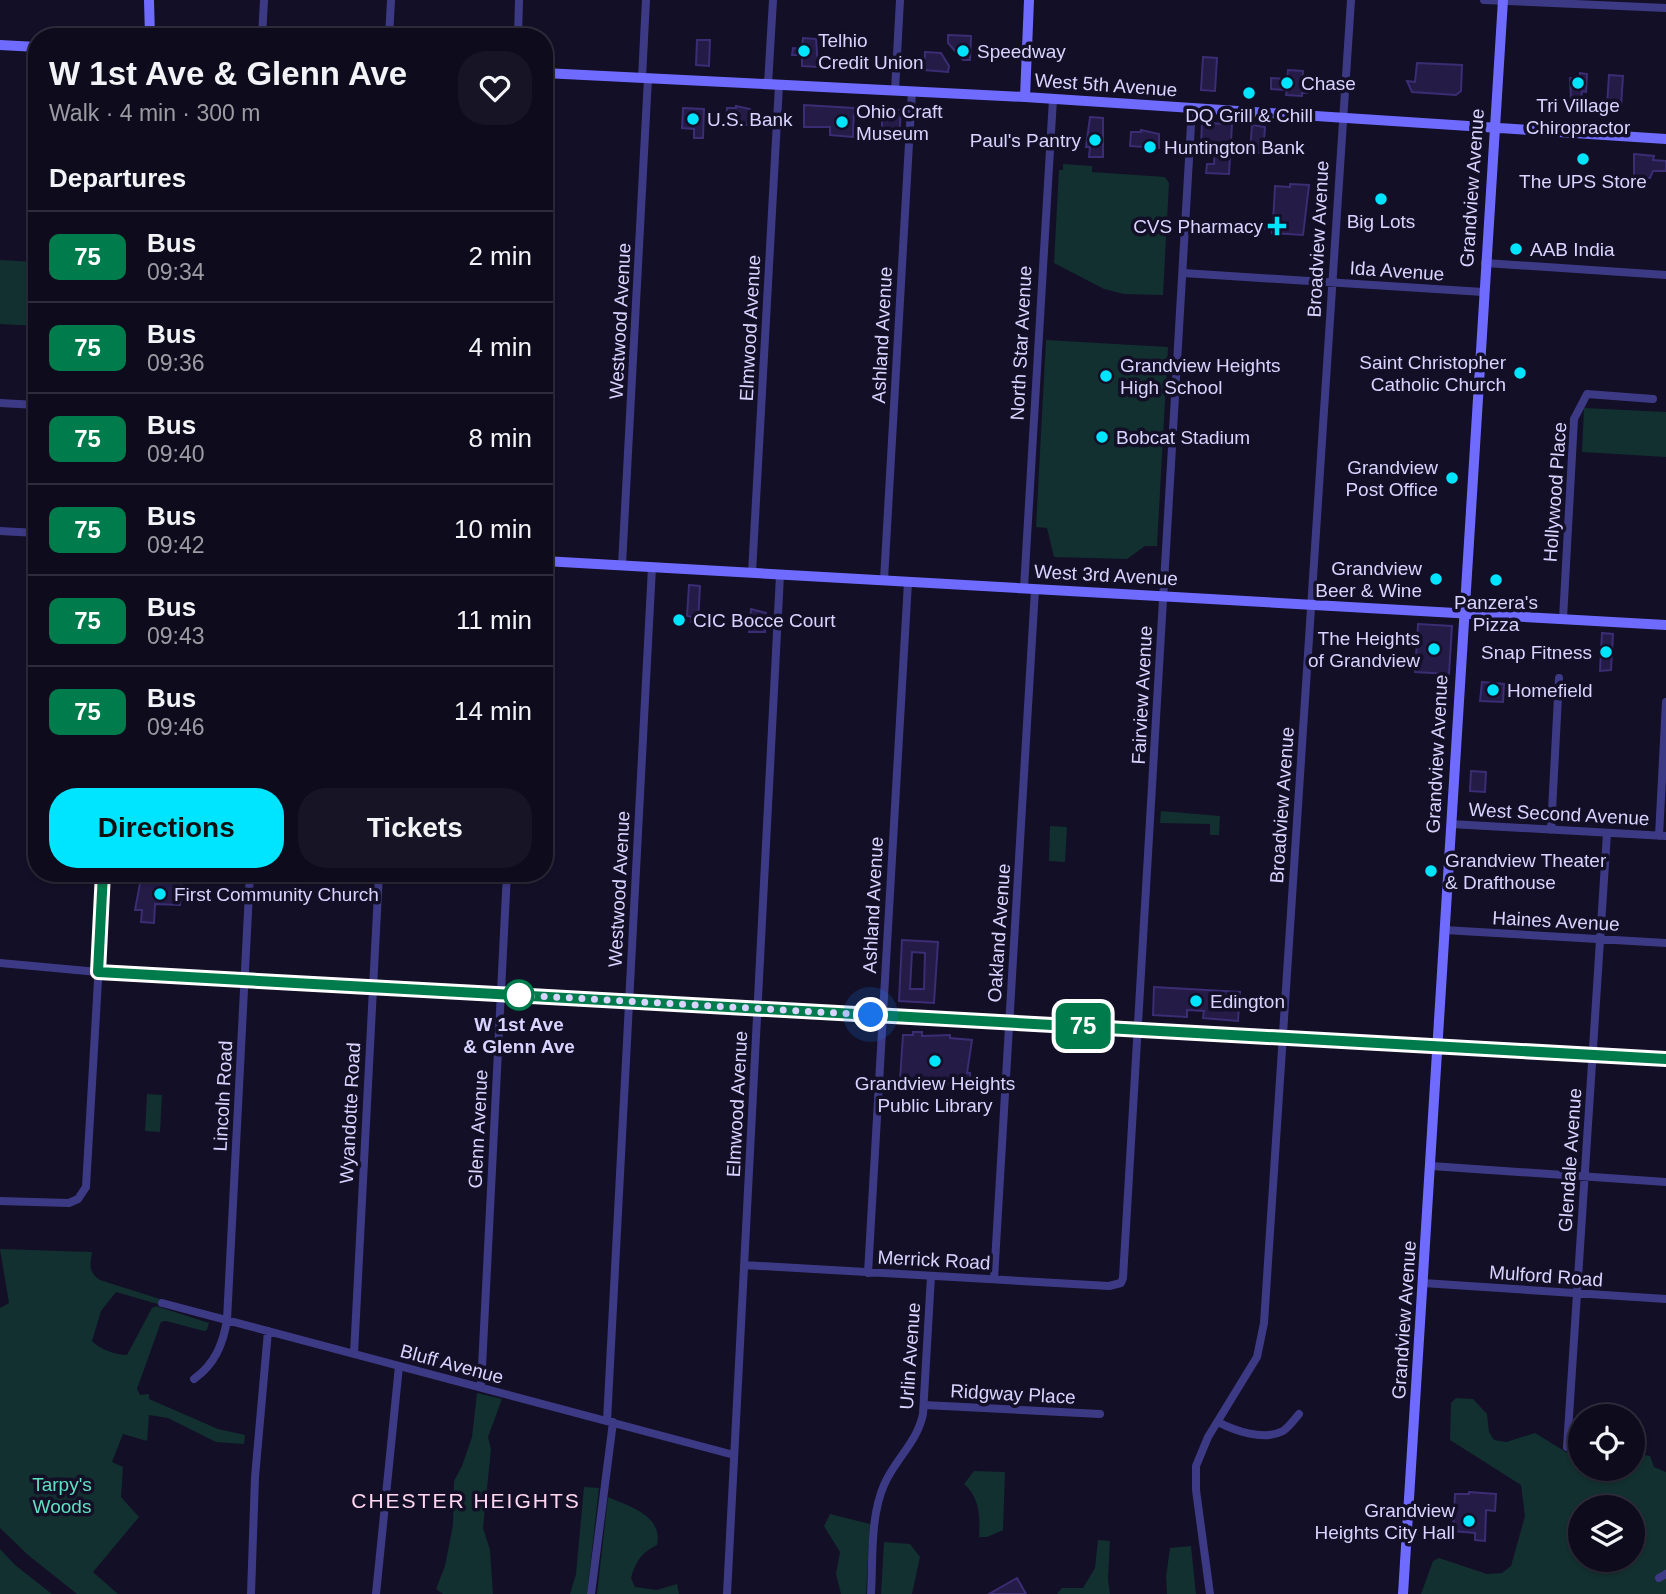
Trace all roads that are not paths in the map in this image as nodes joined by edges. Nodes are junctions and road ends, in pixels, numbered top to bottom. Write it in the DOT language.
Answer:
graph roads {
  1 [pos="149,0"];
  2 [pos="264,0"];
  3 [pos="391,0"];
  4 [pos="519,0"];
  5 [pos="646,0"];
  6 [pos="773,0"];
  7 [pos="900,0"];
  8 [pos="1029,0"];
  9 [pos="1351,0"];
  10 [pos="1484,0"];
  11 [pos="1503,1"];
  12 [pos="1666,8"];
  13 [pos="150,28"];
  14 [pos="262,28"];
  15 [pos="389,28"];
  16 [pos="517,28"];
  17 [pos="0,45"];
  18 [pos="28,47"];
  19 [pos="553,73"];
  20 [pos="645,78"];
  21 [pos="774,85"];
  22 [pos="895,90"];
  23 [pos="912,92"];
  24 [pos="1024,97"];
  25 [pos="1052,99"];
  26 [pos="1192,108"];
  27 [pos="1342,118"];
  28 [pos="1494,128"];
  29 [pos="1666,139"];
  30 [pos="1485,263"];
  31 [pos="1183,273"];
  32 [pos="1666,275"];
  33 [pos="1331,283"];
  34 [pos="1483,292"];
  35 [pos="1653,399"];
  36 [pos="0,402"];
  37 [pos="28,404"];
  38 [pos="0,531"];
  39 [pos="28,533"];
  40 [pos="553,561"];
  41 [pos="622,565"];
  42 [pos="653,567"];
  43 [pos="752,573"];
  44 [pos="780,575"];
  45 [pos="884,580"];
  46 [pos="908,582"];
  47 [pos="1029,589"];
  48 [pos="1163,596"];
  49 [pos="1311,604"];
  50 [pos="1463,614"];
  51 [pos="1563,619"];
  52 [pos="1666,625"];
  53 [pos="1559,678"];
  54 [pos="1666,702"];
  55 [pos="1451,824"];
  56 [pos="1551,830"];
  57 [pos="1607,833"];
  58 [pos="1662,836"];
  59 [pos="103,882"];
  60 [pos="249,882"];
  61 [pos="379,882"];
  62 [pos="507,882"];
  63 [pos="1444,930"];
  64 [pos="1600,939"];
  65 [pos="1666,943"];
  66 [pos="0,963"];
  67 [pos="98,972"];
  68 [pos="244,980"];
  69 [pos="373,987"];
  70 [pos="501,993"];
  71 [pos="629,1001"];
  72 [pos="757,1008"];
  73 [pos="883,1016"];
  74 [pos="1010,1023"];
  75 [pos="1138,1030"];
  76 [pos="1283,1038"];
  77 [pos="1437,1046"];
  78 [pos="1593,1055"];
  79 [pos="1666,1059"];
  80 [pos="1431,1166"];
  81 [pos="1585,1177"];
  82 [pos="1666,1182"];
  83 [pos="0,1201"];
  84 [pos="744,1265"];
  85 [pos="868,1273"];
  86 [pos="931,1276"];
  87 [pos="994,1279"];
  88 [pos="1121,1283"];
  89 [pos="1423,1283"];
  90 [pos="1577,1293"];
  91 [pos="1666,1299"];
  92 [pos="162,1303"];
  93 [pos="227,1320"];
  94 [pos="268,1331"];
  95 [pos="354,1354"];
  96 [pos="399,1366"];
  97 [pos="194,1379"];
  98 [pos="481,1387"];
  99 [pos="924,1405"];
  100 [pos="1100,1414"];
  101 [pos="1299,1415"];
  102 [pos="610,1422"];
  103 [pos="1218,1422"];
  104 [pos="1567,1447"];
  105 [pos="734,1455"];
  106 [pos="251,1594"];
  107 [pos="376,1594"];
  108 [pos="591,1594"];
  109 [pos="727,1594"];
  110 [pos="871,1594"];
  111 [pos="1210,1594"];
  112 [pos="1403,1594"];
  1 -- 13 [label="street"];
  2 -- 14 [label="street"];
  3 -- 15 [label="street"];
  4 -- 16 [label="street"];
  5 -- 20 [label="street, Westwood Avenue"];
  6 -- 21 [label="street, Elmwood Avenue"];
  7 -- 22 [label="street"];
  8 -- 24 [label="street"];
  9 -- 27 [label="street, Broadview Avenue"];
  10 -- 11 [label="street"];
  11 -- 12 [label="street"];
  11 -- 28 [label="street, Grandview Avenue"];
  17 -- 18 [label="street"];
  19 -- 20 [label="street, West 5th Avenue"];
  20 -- 21 [label="street, West 5th Avenue"];
  20 -- 41 [label="street, Westwood Avenue"];
  21 -- 22 [label="street, West 5th Avenue"];
  21 -- 43 [label="street, Elmwood Avenue"];
  22 -- 23 [label="street, West 5th Avenue"];
  23 -- 24 [label="street, West 5th Avenue"];
  23 -- 45 [label="street, Ashland Avenue"];
  24 -- 25 [label="street, West 5th Avenue"];
  25 -- 26 [label="street, West 5th Avenue"];
  25 -- 47 [label="street, North Star Avenue"];
  26 -- 27 [label="street, West 5th Avenue"];
  26 -- 31 [label="street, Fairview Avenue"];
  27 -- 28 [label="street, West 5th Avenue"];
  27 -- 33 [label="street, Broadview Avenue"];
  28 -- 29 [label="street, West 5th Avenue"];
  28 -- 30 [label="street, Grandview Avenue"];
  30 -- 32 [label="street"];
  30 -- 34 [label="street, Grandview Avenue"];
  31 -- 33 [label="street, Ida Avenue"];
  31 -- 48 [label="street, Fairview Avenue"];
  33 -- 34 [label="street, Ida Avenue"];
  33 -- 49 [label="street, Broadview Avenue"];
  34 -- 50 [label="street, Grandview Avenue"];
  35 -- 51 [label="street, Hollywood Place"];
  36 -- 37 [label="street"];
  38 -- 39 [label="street"];
  40 -- 41 [label="street, West 3rd Avenue"];
  41 -- 42 [label="street, West 3rd Avenue"];
  42 -- 43 [label="street, West 3rd Avenue"];
  42 -- 71 [label="street, Westwood Avenue"];
  43 -- 44 [label="street, West 3rd Avenue"];
  44 -- 45 [label="street, West 3rd Avenue"];
  44 -- 72 [label="street, Elmwood Avenue"];
  45 -- 46 [label="street, West 3rd Avenue"];
  46 -- 47 [label="street, West 3rd Avenue"];
  46 -- 73 [label="street, Ashland Avenue"];
  47 -- 48 [label="street, West 3rd Avenue"];
  47 -- 74 [label="street, Oakland Avenue"];
  48 -- 49 [label="street, West 3rd Avenue"];
  48 -- 75 [label="street, Fairview Avenue"];
  49 -- 50 [label="street, West 3rd Avenue"];
  49 -- 76 [label="street, Broadview Avenue"];
  50 -- 51 [label="street, West 3rd Avenue"];
  50 -- 55 [label="street, Grandview Avenue"];
  51 -- 52 [label="street, West 3rd Avenue"];
  53 -- 56 [label="street"];
  54 -- 58 [label="street"];
  55 -- 56 [label="street, West Second Avenue"];
  55 -- 63 [label="street, Grandview Avenue"];
  56 -- 57 [label="street, West Second Avenue"];
  57 -- 58 [label="street, West Second Avenue"];
  57 -- 64 [label="street, Glendale Avenue"];
  59 -- 67 [label="street"];
  60 -- 68 [label="street, Lincoln Road"];
  61 -- 69 [label="street, Wyandotte Road"];
  62 -- 70 [label="street, Glenn Avenue"];
  63 -- 64 [label="street, Haines Avenue"];
  63 -- 77 [label="street, Grandview Avenue"];
  64 -- 65 [label="street, Haines Avenue"];
  64 -- 78 [label="street, Glendale Avenue"];
  66 -- 67 [label="street"];
  67 -- 68 [label="street"];
  67 -- 83 [label="street"];
  68 -- 69 [label="street"];
  68 -- 93 [label="street, Lincoln Road"];
  69 -- 70 [label="street"];
  69 -- 95 [label="street, Wyandotte Road"];
  70 -- 71 [label="street"];
  70 -- 98 [label="street, Glenn Avenue"];
  71 -- 72 [label="street"];
  71 -- 102 [label="street, Westwood Avenue"];
  72 -- 73 [label="street"];
  72 -- 84 [label="street, Elmwood Avenue"];
  73 -- 74 [label="street"];
  73 -- 85 [label="street, Ashland Avenue"];
  74 -- 75 [label="street"];
  74 -- 87 [label="street, Oakland Avenue"];
  75 -- 76 [label="street"];
  75 -- 88 [label="street, Fairview Avenue"];
  76 -- 77 [label="street"];
  76 -- 103 [label="street, Broadview Avenue"];
  77 -- 78 [label="street"];
  77 -- 80 [label="street, Grandview Avenue"];
  78 -- 79 [label="street"];
  78 -- 81 [label="street, Glendale Avenue"];
  80 -- 81 [label="street"];
  80 -- 89 [label="street, Grandview Avenue"];
  81 -- 82 [label="street"];
  81 -- 90 [label="street, Glendale Avenue"];
  84 -- 85 [label="street, Merrick Road"];
  84 -- 105 [label="street, Elmwood Avenue"];
  85 -- 86 [label="street, Merrick Road"];
  86 -- 87 [label="street, Merrick Road"];
  86 -- 99 [label="street, Urlin Avenue"];
  87 -- 88 [label="street, Merrick Road"];
  89 -- 90 [label="street, Mulford Road"];
  89 -- 112 [label="street, Grandview Avenue"];
  90 -- 91 [label="street, Mulford Road"];
  90 -- 104 [label="street, Glendale Avenue"];
  92 -- 93 [label="street, Bluff Avenue"];
  93 -- 94 [label="street, Bluff Avenue"];
  93 -- 97 [label="street, Lincoln Road"];
  94 -- 95 [label="street, Bluff Avenue"];
  94 -- 106 [label="street"];
  95 -- 96 [label="street, Bluff Avenue"];
  96 -- 98 [label="street, Bluff Avenue"];
  96 -- 107 [label="street"];
  98 -- 102 [label="street, Bluff Avenue"];
  99 -- 100 [label="street, Ridgway Place"];
  99 -- 110 [label="street, Urlin Avenue"];
  101 -- 103 [label="street"];
  102 -- 105 [label="street, Bluff Avenue"];
  102 -- 108 [label="street, Westwood Avenue"];
  103 -- 111 [label="street, Broadview Avenue"];
  105 -- 109 [label="street, Elmwood Avenue"];
}
